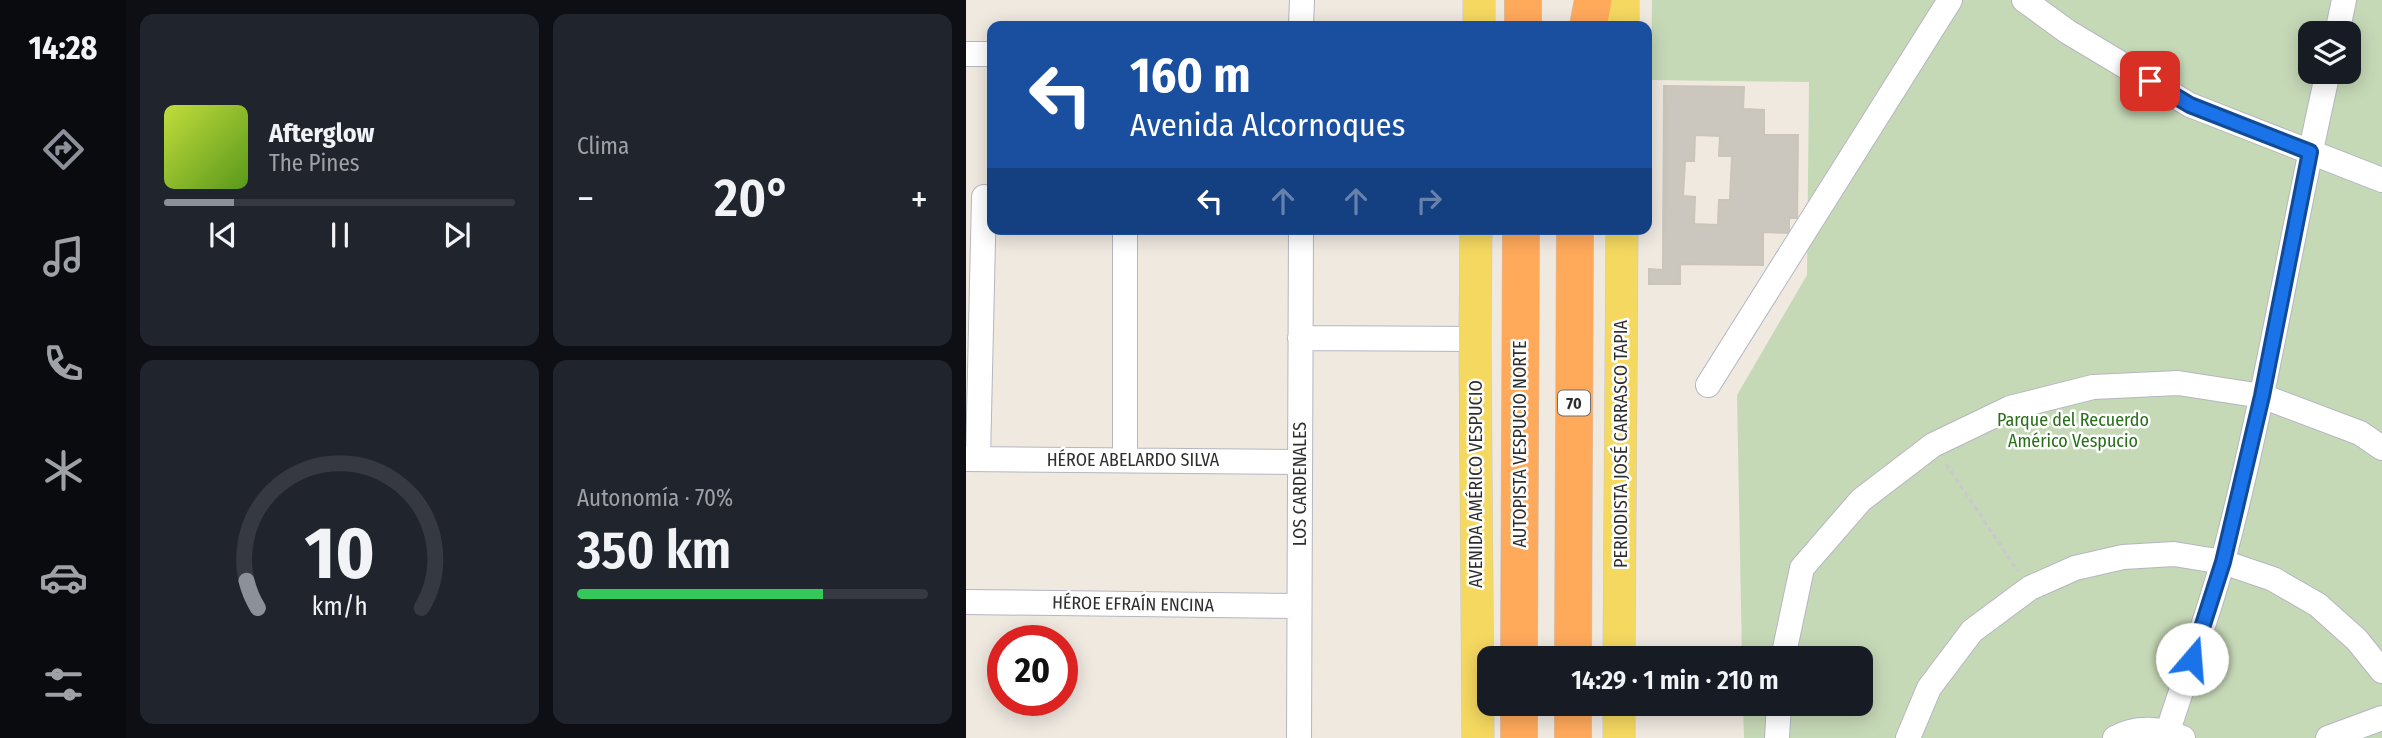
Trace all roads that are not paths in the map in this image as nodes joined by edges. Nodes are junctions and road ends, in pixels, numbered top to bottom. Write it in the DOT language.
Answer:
graph roads {
  1 [pos="1301,0"];
  2 [pos="1479,0"];
  3 [pos="1523,0"];
  4 [pos="1576,0"];
  5 [pos="1593,0"];
  6 [pos="1623,0"];
  7 [pos="1950,0"];
  8 [pos="2024,0"];
  9 [pos="2344,0"];
  10 [pos="1301,21"];
  11 [pos="1479,21"];
  12 [pos="1522,21"];
  13 [pos="1576,21"];
  14 [pos="1589,21"];
  15 [pos="1623,21"];
  16 [pos="2340,21"];
  17 [pos="966,54"];
  18 [pos="987,54"];
  19 [pos="2325,84"];
  20 [pos="2310,152"];
  21 [pos="2382,180"];
  22 [pos="981,197"];
  23 [pos="1125,235"];
  24 [pos="1301,235"];
  25 [pos="1476,235"];
  26 [pos="1521,235"];
  27 [pos="1575,235"];
  28 [pos="1622,235"];
  29 [pos="1300,338"];
  30 [pos="1475,339"];
  31 [pos="1708,385"];
  32 [pos="2262,396"];
  33 [pos="2382,448"];
  34 [pos="972,459"];
  35 [pos="1125,460"];
  36 [pos="1300,462"];
  37 [pos="2223,562"];
  38 [pos="966,602"];
  39 [pos="1299,606"];
  40 [pos="1519,646"];
  41 [pos="1573,646"];
  42 [pos="1619,646"];
  43 [pos="1786,646"];
  44 [pos="2382,671"];
  45 [pos="1519,716"];
  46 [pos="1573,716"];
  47 [pos="1619,716"];
  48 [pos="1778,716"];
  49 [pos="2382,718"];
  50 [pos="2176,735"];
  51 [pos="1298,738"];
  52 [pos="1478,738"];
  53 [pos="1519,738"];
  54 [pos="1573,738"];
  55 [pos="1619,738"];
  56 [pos="1777,738"];
  57 [pos="1908,738"];
  58 [pos="2115,738"];
  59 [pos="2328,738"];
  1 -- 10 [label="street"];
  2 -- 11 [label="main road"];
  3 -- 12 [label="highway"];
  4 -- 13 [label="highway"];
  5 -- 14 [label="highway"];
  6 -- 15 [label="main road"];
  7 -- 31 [label="street"];
  8 -- 20 [label="street"];
  9 -- 16 [label="street"];
  17 -- 18 [label="street"];
  19 -- 20 [label="street"];
  20 -- 21 [label="street"];
  20 -- 32 [label="street"];
  22 -- 34 [label="street"];
  23 -- 35 [label="street"];
  24 -- 29 [label="street, LOS CARDENALES"];
  25 -- 30 [label="main road, AVENIDA AMÉRICO VESPUCIO"];
  26 -- 40 [label="highway, AUTOPISTA VESPUCIO NORTE"];
  27 -- 41 [label="highway, 70"];
  28 -- 42 [label="main road, PERIODISTA JOSÉ CARRASCO TAPIA"];
  29 -- 30 [label="street"];
  29 -- 36 [label="street, LOS CARDENALES"];
  30 -- 52 [label="main road, AVENIDA AMÉRICO VESPUCIO"];
  32 -- 33 [label="street"];
  32 -- 37 [label="street"];
  32 -- 43 [label="street"];
  34 -- 35 [label="street, HÉROE ABELARDO SILVA"];
  35 -- 36 [label="street, HÉROE ABELARDO SILVA"];
  36 -- 39 [label="street, LOS CARDENALES"];
  37 -- 44 [label="street"];
  37 -- 50 [label="street"];
  37 -- 57 [label="street"];
  38 -- 39 [label="street, HÉROE EFRAÍN ENCINA"];
  39 -- 51 [label="street, LOS CARDENALES"];
  45 -- 53 [label="highway"];
  46 -- 54 [label="highway"];
  47 -- 55 [label="main road"];
  48 -- 56 [label="street"];
  49 -- 59 [label="street"];
  50 -- 58 [label="street"];
}
